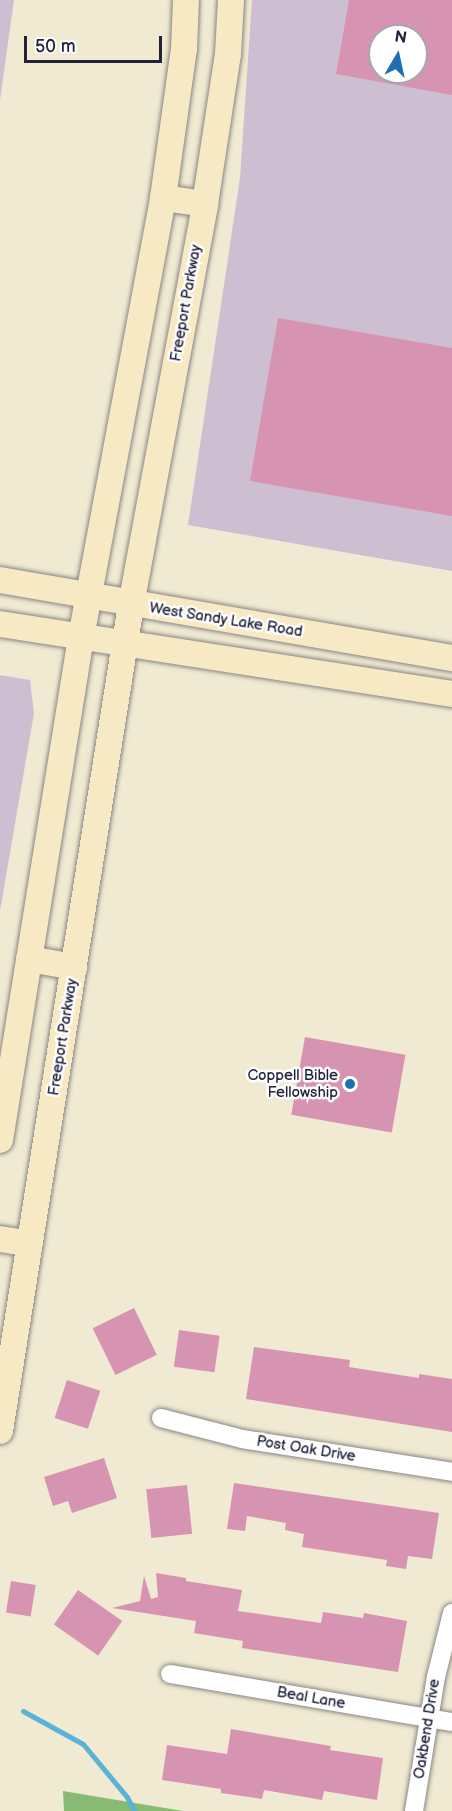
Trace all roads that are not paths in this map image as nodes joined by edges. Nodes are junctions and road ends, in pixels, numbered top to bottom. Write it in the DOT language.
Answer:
graph roads {
  1 [pos="186,0"];
  2 [pos="231,0"];
  3 [pos="163,198"];
  4 [pos="205,204"];
  5 [pos="0,580"];
  6 [pos="88,597"];
  7 [pos="131,605"];
  8 [pos="0,624"];
  9 [pos="81,638"];
  10 [pos="125,644"];
  11 [pos="452,658"];
  12 [pos="452,694"];
  13 [pos="29,958"];
  14 [pos="74,967"];
  15 [pos="0,1140"];
  16 [pos="0,1239"];
  17 [pos="30,1244"];
  18 [pos="161,1419"];
  19 [pos="0,1431"];
  20 [pos="452,1472"];
  21 [pos="452,1613"];
  22 [pos="170,1674"];
  23 [pos="429,1719"];
  24 [pos="452,1722"];
  25 [pos="414,1811"];
  1 -- 3 [label="main road"];
  2 -- 4 [label="main road, Freeport Parkway"];
  3 -- 4 [label="main road"];
  3 -- 6 [label="main road"];
  4 -- 7 [label="main road, Freeport Parkway"];
  5 -- 6 [label="main road, West Sandy Lake Road"];
  6 -- 7 [label="main road, West Sandy Lake Road"];
  6 -- 9 [label="main road"];
  7 -- 10 [label="main road, Freeport Parkway"];
  7 -- 11 [label="main road, West Sandy Lake Road"];
  8 -- 9 [label="main road"];
  9 -- 10 [label="main road"];
  9 -- 13 [label="main road"];
  10 -- 12 [label="main road"];
  10 -- 14 [label="main road, Freeport Parkway"];
  13 -- 14 [label="main road"];
  13 -- 15 [label="main road"];
  14 -- 17 [label="main road, Freeport Parkway"];
  16 -- 17 [label="main road"];
  17 -- 19 [label="main road, Freeport Parkway"];
  18 -- 20 [label="street, Post Oak Drive"];
  21 -- 23 [label="street, Oakbend Drive"];
  22 -- 23 [label="street, Beal Lane"];
  23 -- 24 [label="street, Beal Lane"];
  23 -- 25 [label="street, Oakbend Drive"];
}
